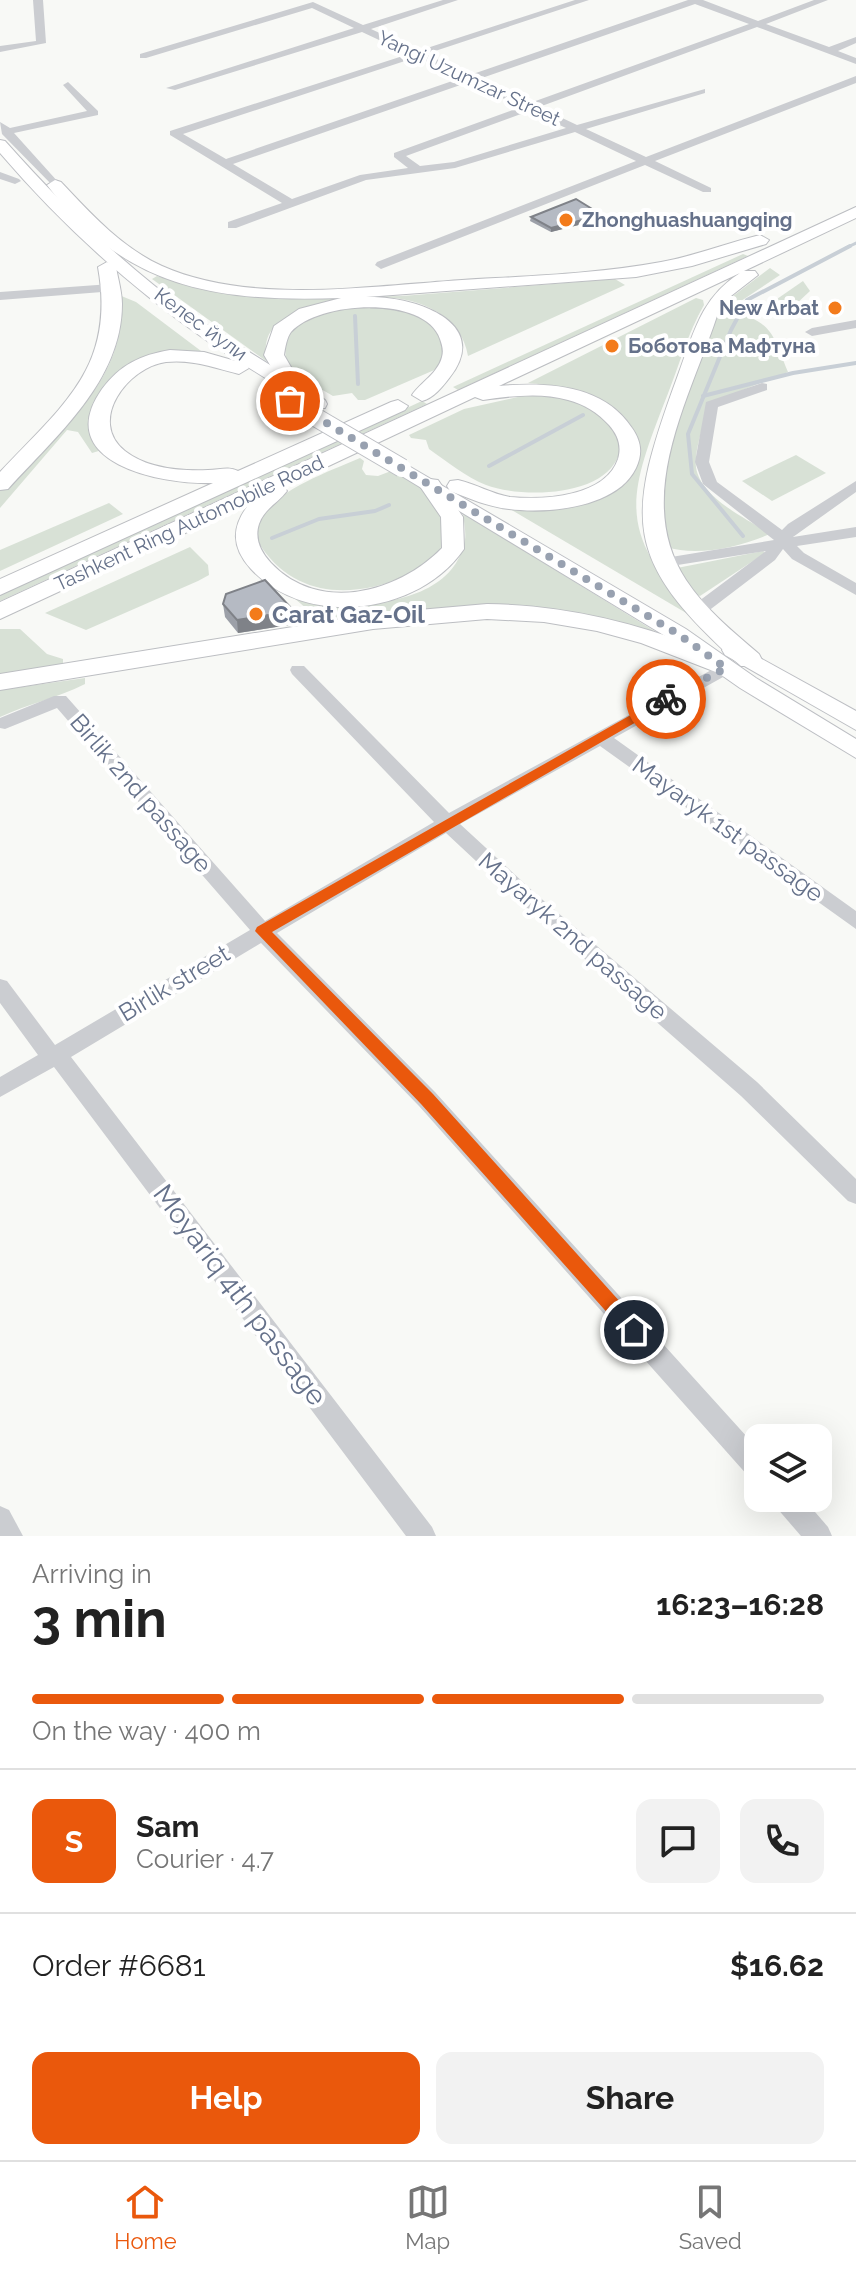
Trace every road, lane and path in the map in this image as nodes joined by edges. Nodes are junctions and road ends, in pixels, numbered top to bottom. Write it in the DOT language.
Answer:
graph roads {
  1 [pos="38,0"];
  2 [pos="329,0"];
  3 [pos="453,0"];
  4 [pos="584,0"];
  5 [pos="695,0"];
  6 [pos="823,0"];
  7 [pos="313,5"];
  8 [pos="758,24"];
  9 [pos="363,28"];
  10 [pos="856,40"];
  11 [pos="0,49"];
  12 [pos="828,51"];
  13 [pos="419,54"];
  14 [pos="143,56"];
  15 [pos="856,61"];
  16 [pos="471,79"];
  17 [pos="856,79"];
  18 [pos="68,85"];
  19 [pos="171,88"];
  20 [pos="701,91"];
  21 [pos="530,105"];
  22 [pos="576,128"];
  23 [pos="2,133"];
  24 [pos="646,161"];
  25 [pos="0,163"];
  26 [pos="223,164"];
  27 [pos="419,171"];
  28 [pos="7,178"];
  29 [pos="707,190"];
  30 [pos="53,193"];
  31 [pos="856,196"];
  32 [pos="290,203"];
  33 [pos="856,212"];
  34 [pos="232,225"];
  35 [pos="760,240"];
  36 [pos="787,245"];
  37 [pos="108,262"];
  38 [pos="381,265"];
  39 [pos="111,288"];
  40 [pos="0,296"];
  41 [pos="856,324"];
  42 [pos="812,332"];
  43 [pos="239,368"];
  44 [pos="292,386"];
  45 [pos="762,387"];
  46 [pos="422,395"];
  47 [pos="441,405"];
  48 [pos="311,408"];
  49 [pos="275,462"];
  50 [pos="409,464"];
  51 [pos="297,473"];
  52 [pos="0,484"];
  53 [pos="430,485"];
  54 [pos="856,485"];
  55 [pos="458,486"];
  56 [pos="856,532"];
  57 [pos="783,541"];
  58 [pos="665,562"];
  59 [pos="0,588"];
  60 [pos="856,590"];
  61 [pos="0,611"];
  62 [pos="697,611"];
  63 [pos="750,660"];
  64 [pos="726,668"];
  65 [pos="298,670"];
  66 [pos="0,682"];
  67 [pos="856,722"];
  68 [pos="5,723"];
  69 [pos="600,737"];
  70 [pos="856,750"];
  71 [pos="447,823"];
  72 [pos="856,921"];
  73 [pos="262,931"];
  74 [pos="0,987"];
  75 [pos="54,1055"];
  76 [pos="0,1088"];
  77 [pos="856,1194"];
  78 [pos="744,1452"];
  79 [pos="798,1512"];
  80 [pos="0,1519"];
  81 [pos="10,1536"];
  82 [pos="423,1536"];
  83 [pos="819,1536"];
  1 -- 11 [label="street"];
  2 -- 7 [label="street"];
  3 -- 9 [label="street"];
  4 -- 13 [label="street"];
  5 -- 8 [label="street"];
  5 -- 16 [label="street"];
  6 -- 8 [label="street"];
  7 -- 9 [label="street, Yangi Uzumzar Street"];
  7 -- 14 [label="street"];
  8 -- 12 [label="street"];
  8 -- 21 [label="street"];
  9 -- 13 [label="street, Yangi Uzumzar Street"];
  9 -- 19 [label="street"];
  10 -- 12 [label="street"];
  12 -- 15 [label="street"];
  13 -- 16 [label="street, Yangi Uzumzar Street"];
  13 -- 26 [label="street"];
  16 -- 21 [label="street, Yangi Uzumzar Street"];
  16 -- 26 [label="street"];
  17 -- 24 [label="street"];
  18 -- 23 [label="street"];
  20 -- 22 [label="street"];
  21 -- 22 [label="street, Yangi Uzumzar Street"];
  21 -- 27 [label="street"];
  22 -- 24 [label="street, Yangi Uzumzar Street"];
  22 -- 27 [label="street, Yangi Uzumzar Street"];
  23 -- 30 [label="main road"];
  24 -- 29 [label="street, Yangi Uzumzar Street"];
  24 -- 38 [label="street"];
  25 -- 28 [label="main road"];
  26 -- 32 [label="street"];
  27 -- 32 [label="street, Yangi Uzumzar Street"];
  28 -- 37 [label="main road"];
  30 -- 35 [label="highway"];
  30 -- 37 [label="main road"];
  31 -- 35 [label="highway, Tashkent Ring Automobile Road"];
  32 -- 34 [label="street, Yangi Uzumzar Street"];
  33 -- 36 [label="highway, Tashkent Ring Automobile Road"];
  35 -- 46 [label="highway, Tashkent Ring Automobile Road"];
  36 -- 47 [label="highway, Tashkent Ring Automobile Road"];
  36 -- 58 [label="highway"];
  37 -- 39 [label="highway"];
  37 -- 43 [label="main road, Келес йули"];
  37 -- 44 [label="main road, Келес йули"];
  39 -- 40 [label="street"];
  39 -- 52 [label="highway"];
  41 -- 42 [label="street"];
  43 -- 48 [label="main road, Келес йули"];
  43 -- 49 [label="highway"];
  44 -- 46 [label="highway"];
  44 -- 48 [label="main road, Келес йули"];
  45 -- 57 [label="street"];
  46 -- 49 [label="highway, Tashkent Ring Automobile Road"];
  47 -- 51 [label="highway, Tashkent Ring Automobile Road"];
  47 -- 55 [label="highway"];
  48 -- 50 [label="main road, bridge"];
  49 -- 59 [label="highway, Tashkent Ring Automobile Road"];
  50 -- 53 [label="main road"];
  50 -- 55 [label="main road"];
  51 -- 53 [label="highway"];
  51 -- 61 [label="highway, Tashkent Ring Automobile Road"];
  53 -- 64 [label="main road"];
  54 -- 57 [label="street"];
  55 -- 63 [label="main road"];
  56 -- 57 [label="street"];
  57 -- 58 [label="street"];
  57 -- 60 [label="street"];
  57 -- 62 [label="street"];
  58 -- 62 [label="highway"];
  62 -- 63 [label="highway"];
  63 -- 67 [label="main road"];
  64 -- 66 [label="highway"];
  64 -- 69 [label="street, Birlik street"];
  64 -- 70 [label="main road"];
  65 -- 71 [label="street, Mayaryk 2nd passage"];
  68 -- 73 [label="street, Birlik 2nd passage"];
  69 -- 71 [label="street, Birlik street"];
  69 -- 72 [label="street, Mayaryk 1st passage"];
  71 -- 73 [label="street, Birlik street"];
  71 -- 77 [label="street, Mayaryk 2nd passage"];
  73 -- 75 [label="street, Birlik street"];
  73 -- 78 [label="street"];
  74 -- 75 [label="street, Moyariq 4th passage"];
  75 -- 76 [label="street, Birlik street"];
  75 -- 82 [label="street, Moyariq 4th passage"];
  79 -- 83 [label="street"];
  80 -- 81 [label="street"];
}
